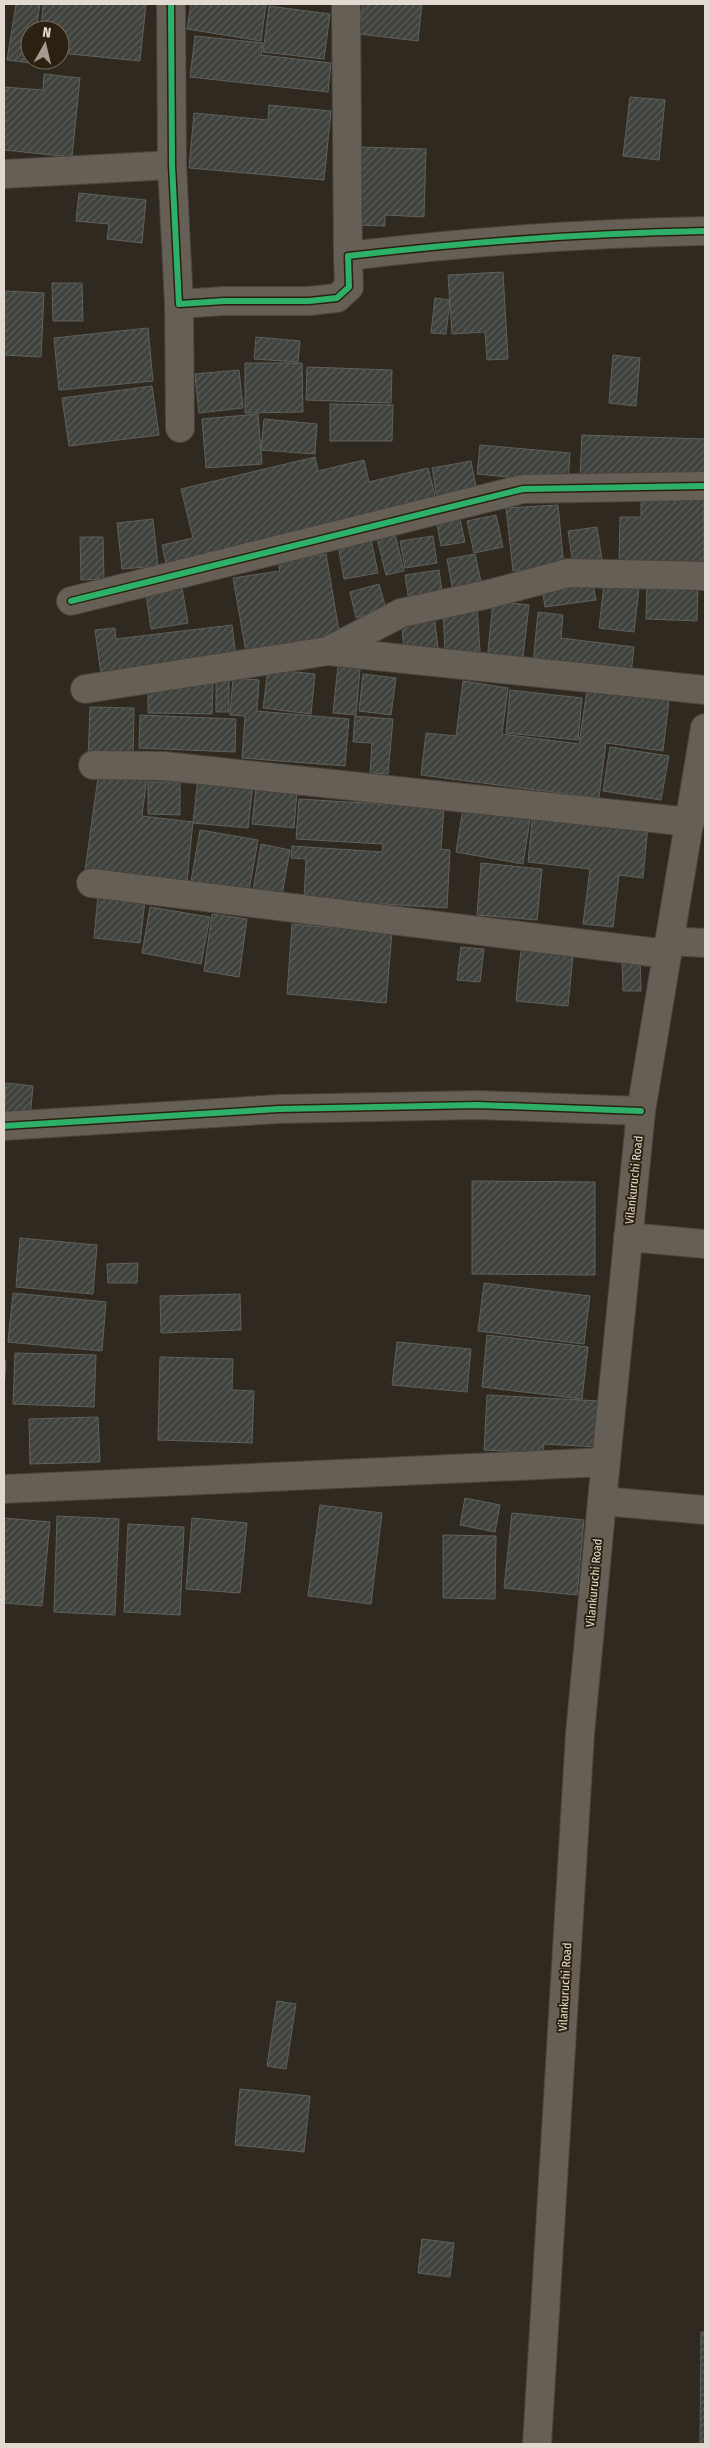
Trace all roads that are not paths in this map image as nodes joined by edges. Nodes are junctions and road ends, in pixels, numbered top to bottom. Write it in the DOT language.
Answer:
graph roads {
  1 [pos="171,4"];
  2 [pos="346,4"];
  3 [pos="172,165"];
  4 [pos="4,174"];
  5 [pos="705,231"];
  6 [pos="348,256"];
  7 [pos="180,304"];
  8 [pos="180,428"];
  9 [pos="705,486"];
  10 [pos="705,576"];
  11 [pos="72,601"];
  12 [pos="328,651"];
  13 [pos="85,689"];
  14 [pos="705,690"];
  15 [pos="705,728"];
  16 [pos="92,765"];
  17 [pos="690,822"];
  18 [pos="91,883"];
  19 [pos="705,943"];
  20 [pos="668,947"];
  21 [pos="641,1112"];
  22 [pos="4,1126"];
  23 [pos="628,1237"];
  24 [pos="705,1244"];
  25 [pos="606,1462"];
  26 [pos="4,1489"];
  27 [pos="602,1500"];
  28 [pos="705,1510"];
  29 [pos="537,2444"];
  1 -- 3 [label="street"];
  2 -- 6 [label="street"];
  3 -- 4 [label="street"];
  3 -- 7 [label="street"];
  5 -- 6 [label="street"];
  6 -- 7 [label="street"];
  7 -- 8 [label="street"];
  9 -- 11 [label="street"];
  10 -- 12 [label="street"];
  12 -- 13 [label="street"];
  12 -- 14 [label="street"];
  15 -- 17 [label="main road, Vilankuruchi Road"];
  16 -- 17 [label="street"];
  17 -- 20 [label="main road, Vilankuruchi Road"];
  18 -- 20 [label="street"];
  19 -- 20 [label="street"];
  20 -- 21 [label="main road, Vilankuruchi Road"];
  21 -- 22 [label="street"];
  21 -- 23 [label="main road, Vilankuruchi Road"];
  23 -- 24 [label="street"];
  23 -- 25 [label="main road, Vilankuruchi Road"];
  25 -- 26 [label="street"];
  25 -- 27 [label="main road, Vilankuruchi Road"];
  27 -- 28 [label="street"];
  27 -- 29 [label="main road, Vilankuruchi Road"];
}
